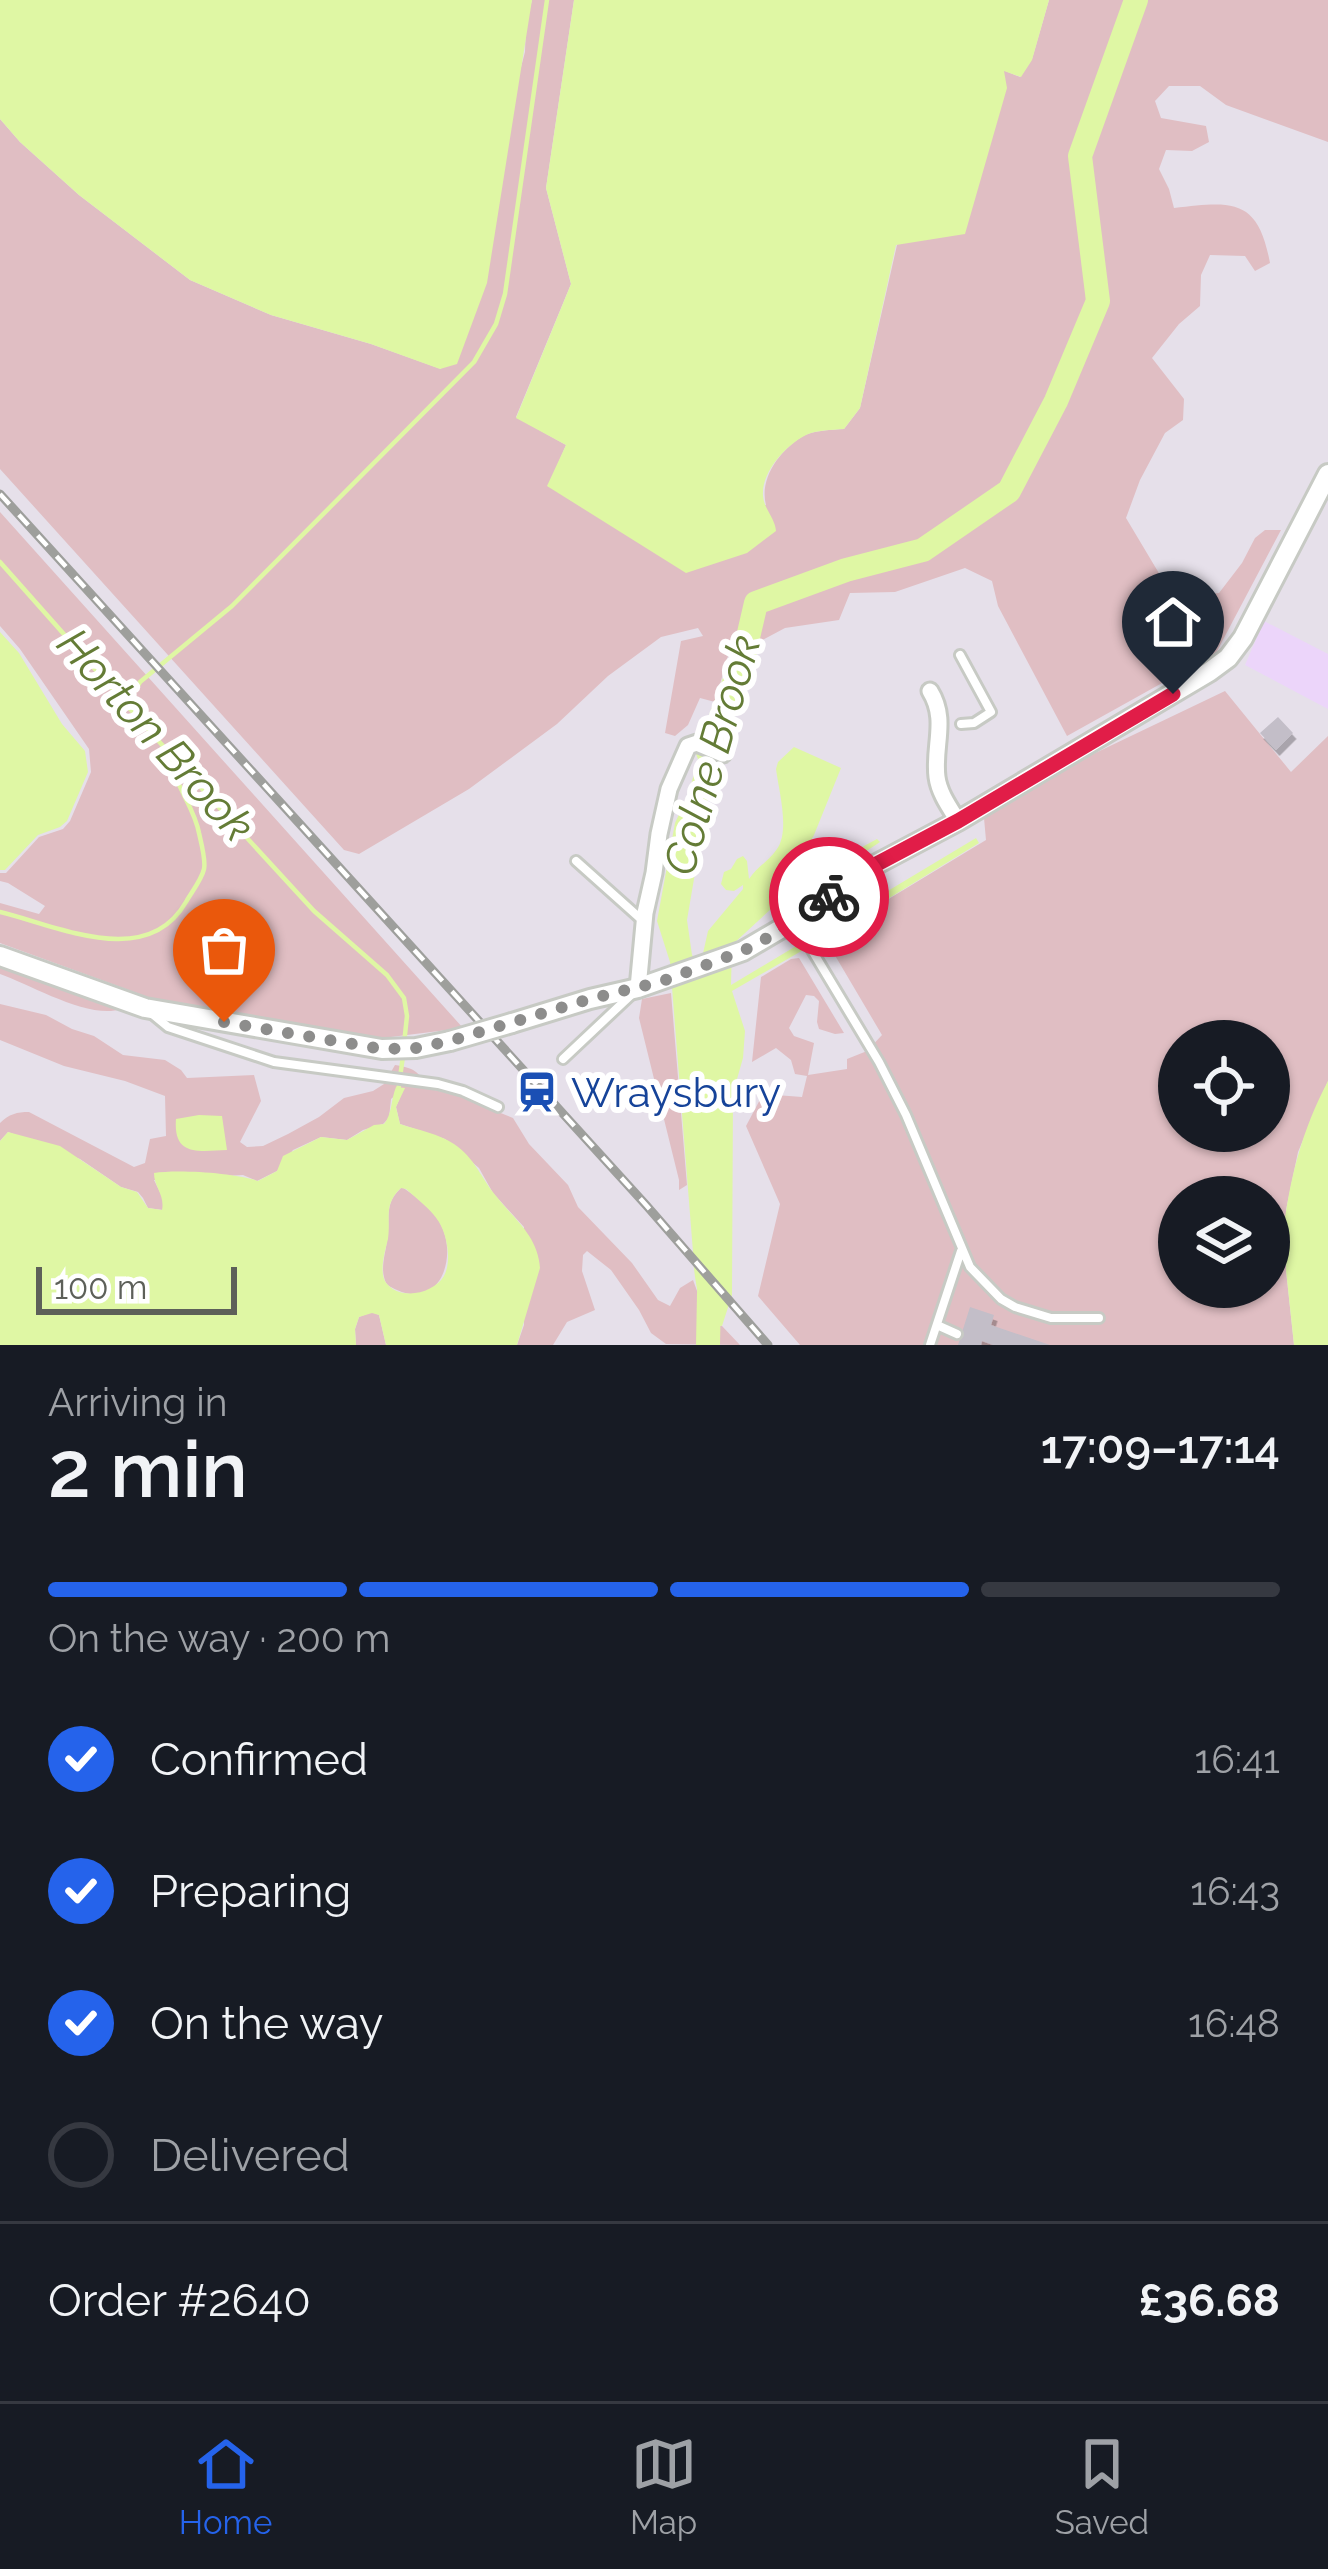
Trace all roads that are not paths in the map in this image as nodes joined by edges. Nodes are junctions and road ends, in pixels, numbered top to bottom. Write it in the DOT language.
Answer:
graph roads {
  1 [pos="1328,474"];
  2 [pos="960,655"];
  3 [pos="925,687"];
  4 [pos="940,724"];
  5 [pos="961,724"];
  6 [pos="723,754"];
  7 [pos="917,776"];
  8 [pos="937,776"];
  9 [pos="958,821"];
  10 [pos="576,860"];
  11 [pos="644,922"];
  12 [pos="799,929"];
  13 [pos="0,956"];
  14 [pos="638,988"];
  15 [pos="145,1008"];
  16 [pos="562,1059"];
  17 [pos="498,1107"];
  18 [pos="961,1251"];
  19 [pos="1099,1318"];
  20 [pos="937,1325"];
  21 [pos="957,1334"];
  22 [pos="930,1345"];
  1 -- 9 [label="street"];
  2 -- 5 [label="lane"];
  3 -- 4 [label="street"];
  4 -- 5 [label="street"];
  4 -- 8 [label="street"];
  6 -- 11 [label="street"];
  7 -- 8 [label="street"];
  8 -- 9 [label="street"];
  9 -- 12 [label="street"];
  10 -- 11 [label="lane"];
  11 -- 14 [label="street"];
  12 -- 14 [label="street"];
  12 -- 18 [label="lane"];
  13 -- 15 [label="street"];
  14 -- 15 [label="street, bridge"];
  14 -- 16 [label="lane"];
  15 -- 17 [label="lane"];
  18 -- 19 [label="lane"];
  18 -- 20 [label="lane"];
  20 -- 21 [label="lane"];
  20 -- 22 [label="lane"];
}
